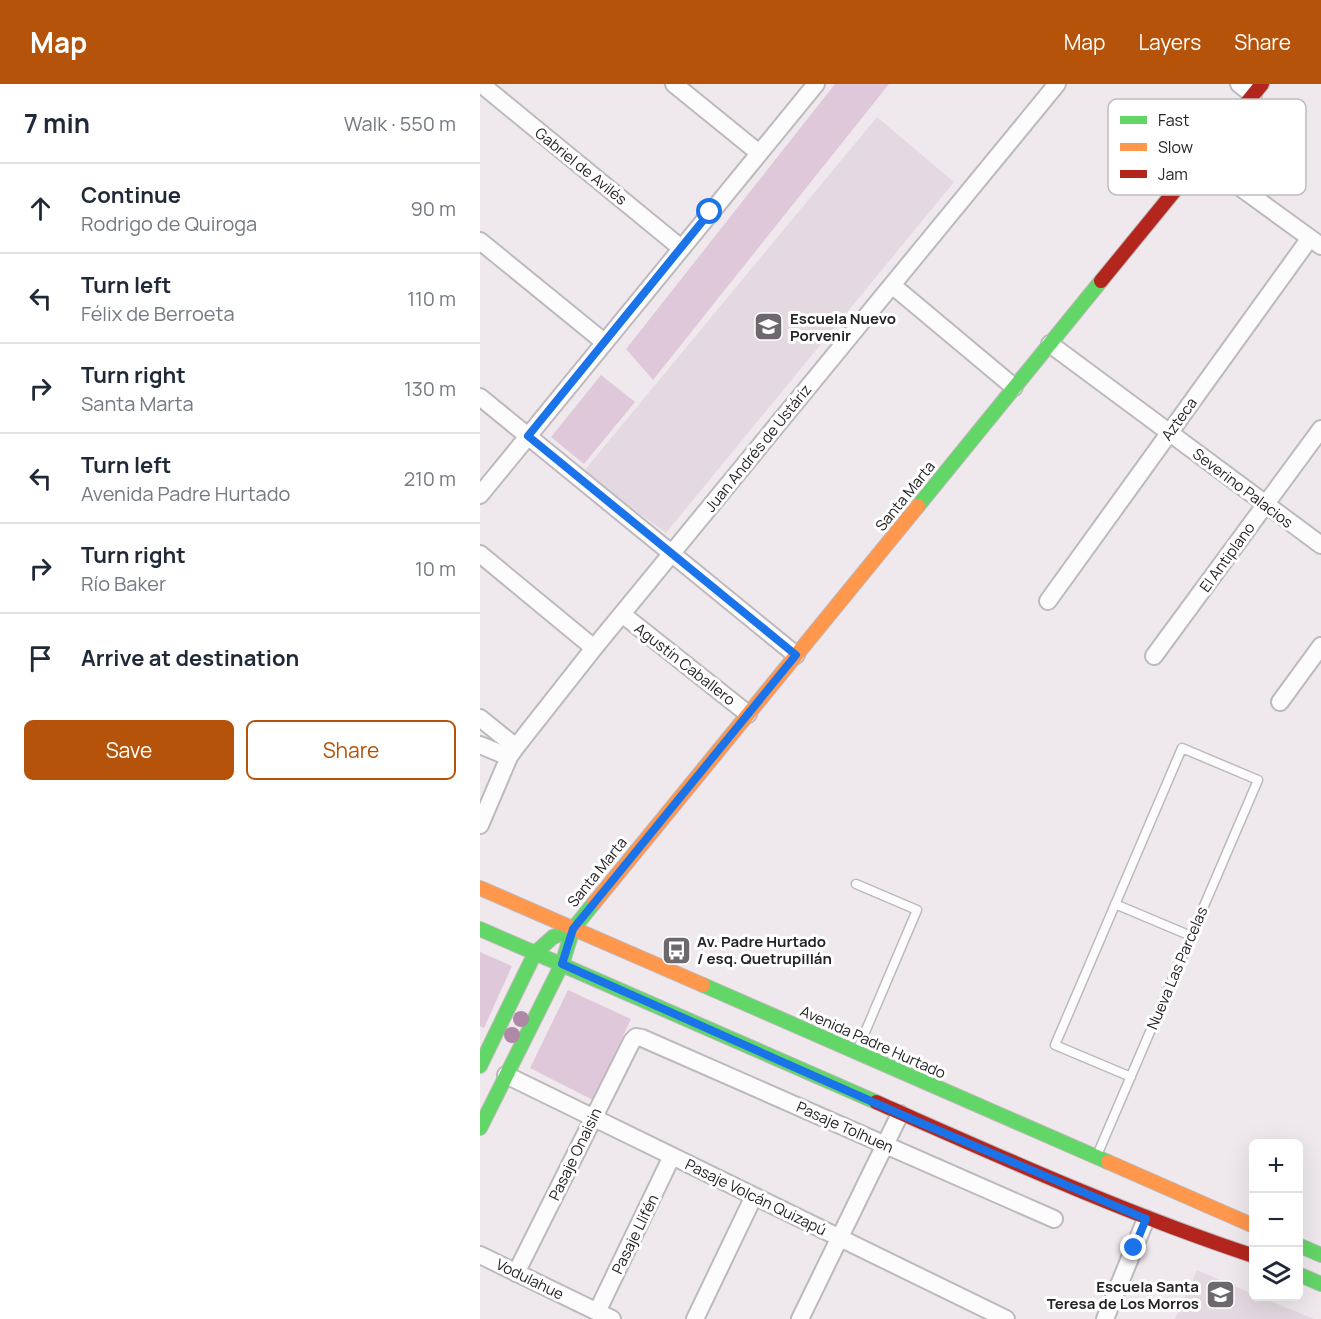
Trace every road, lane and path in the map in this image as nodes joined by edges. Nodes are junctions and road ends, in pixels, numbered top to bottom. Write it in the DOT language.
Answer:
graph roads {
  1 [pos="481,84"];
  2 [pos="674,84"];
  3 [pos="816,84"];
  4 [pos="1057,84"];
  5 [pos="1239,84"];
  6 [pos="1258,90"];
  7 [pos="759,153"];
  8 [pos="1172,195"];
  9 [pos="1251,195"];
  10 [pos="480,241"];
  11 [pos="1316,242"];
  12 [pos="681,248"];
  13 [pos="892,285"];
  14 [pos="604,342"];
  15 [pos="1050,344"];
  16 [pos="1014,387"];
  17 [pos="480,397"];
  18 [pos="1321,429"];
  19 [pos="1169,433"];
  20 [pos="528,436"];
  21 [pos="480,495"];
  22 [pos="1265,504"];
  23 [pos="1321,545"];
  24 [pos="480,554"];
  25 [pos="672,554"];
  26 [pos="1048,601"];
  27 [pos="622,614"];
  28 [pos="1321,646"];
  29 [pos="594,648"];
  30 [pos="796,655"];
  31 [pos="1154,656"];
  32 [pos="1280,702"];
  33 [pos="748,714"];
  34 [pos="480,718"];
  35 [pos="480,745"];
  36 [pos="513,752"];
  37 [pos="480,825"];
  38 [pos="856,884"];
  39 [pos="480,888"];
  40 [pos="1115,904"];
  41 [pos="480,929"];
  42 [pos="573,929"];
  43 [pos="1191,936"];
  44 [pos="536,953"];
  45 [pos="562,964"];
  46 [pos="636,1037"];
  47 [pos="486,1039"];
  48 [pos="857,1052"];
  49 [pos="480,1066"];
  50 [pos="506,1075"];
  51 [pos="1131,1077"];
  52 [pos="900,1114"];
  53 [pos="593,1118"];
  54 [pos="480,1128"];
  55 [pos="885,1145"];
  56 [pos="672,1156"];
  57 [pos="1097,1157"];
  58 [pos="754,1196"];
  59 [pos="1054,1219"];
  60 [pos="1146,1219"];
  61 [pos="1249,1224"];
  62 [pos="840,1238"];
  63 [pos="1303,1247"];
  64 [pos="1249,1254"];
  65 [pos="480,1255"];
  66 [pos="1321,1255"];
  67 [pos="516,1273"];
  68 [pos="1303,1276"];
  69 [pos="1321,1284"];
  70 [pos="605,1315"];
  71 [pos="804,1318"];
  72 [pos="695,1319"];
  73 [pos="1006,1319"];
  74 [pos="1105,1319"];
  1 -- 12 [label="street, Gabriel de Avilés"];
  2 -- 7 [label="street"];
  3 -- 7 [label="street"];
  4 -- 13 [label="street, Juan Andrés de Ustáriz"];
  5 -- 6 [label="street"];
  7 -- 12 [label="street"];
  8 -- 15 [label="main road, Santa Marta"];
  9 -- 11 [label="street"];
  10 -- 14 [label="street"];
  11 -- 19 [label="street, Azteca"];
  12 -- 14 [label="street"];
  13 -- 16 [label="street"];
  13 -- 25 [label="street, Juan Andrés de Ustáriz"];
  14 -- 20 [label="street"];
  15 -- 16 [label="main road, Santa Marta"];
  15 -- 19 [label="street, Severino Palacios"];
  16 -- 30 [label="main road, Santa Marta"];
  17 -- 20 [label="street"];
  18 -- 22 [label="street, El Antiplano"];
  19 -- 22 [label="street, Severino Palacios"];
  19 -- 26 [label="street, Azteca"];
  20 -- 21 [label="street"];
  20 -- 25 [label="street"];
  22 -- 23 [label="street, Severino Palacios"];
  22 -- 31 [label="street, El Antiplano"];
  24 -- 29 [label="street"];
  25 -- 27 [label="street, Juan Andrés de Ustáriz"];
  25 -- 30 [label="street"];
  27 -- 29 [label="street, Juan Andrés de Ustáriz"];
  27 -- 33 [label="street, Agustín Caballero"];
  28 -- 32 [label="street"];
  29 -- 36 [label="street, Juan Andrés de Ustáriz"];
  30 -- 33 [label="main road, Santa Marta"];
  33 -- 42 [label="main road, Santa Marta"];
  34 -- 36 [label="street"];
  35 -- 36 [label="street"];
  36 -- 37 [label="street, Juan Andrés de Ustáriz"];
  38 -- 48 [label="lane"];
  39 -- 42 [label="main road, Avenida Padre Hurtado"];
  40 -- 43 [label="lane"];
  40 -- 43 [label="lane, Nueva Las Parcelas"];
  40 -- 51 [label="lane"];
  41 -- 44 [label="main road"];
  42 -- 44 [label="main road, Santa Marta"];
  42 -- 45 [label="main road, Santa Marta"];
  42 -- 48 [label="main road, Avenida Padre Hurtado"];
  43 -- 51 [label="lane, Nueva Las Parcelas"];
  44 -- 45 [label="main road"];
  44 -- 47 [label="main road, Santa Marta"];
  45 -- 50 [label="main road, Santa Marta"];
  45 -- 52 [label="main road"];
  46 -- 53 [label="street, Pasaje Onaisin"];
  46 -- 55 [label="street, Pasaje Tolhuen"];
  47 -- 49 [label="main road, Santa Marta"];
  48 -- 57 [label="main road, Avenida Padre Hurtado"];
  50 -- 53 [label="street, Pasaje Volcán Quizapú"];
  50 -- 54 [label="main road, Santa Marta"];
  51 -- 57 [label="lane, Nueva Las Parcelas"];
  52 -- 55 [label="street"];
  52 -- 60 [label="main road"];
  53 -- 56 [label="street, Pasaje Volcán Quizapú"];
  53 -- 67 [label="street, Pasaje Onaisin"];
  55 -- 59 [label="street, Pasaje Tolhuen"];
  55 -- 62 [label="street"];
  56 -- 58 [label="street, Pasaje Volcán Quizapú"];
  56 -- 70 [label="street, Pasaje Llifén"];
  57 -- 61 [label="main road, Avenida Padre Hurtado"];
  58 -- 62 [label="street, Pasaje Volcán Quizapú"];
  58 -- 72 [label="street"];
  60 -- 64 [label="main road"];
  60 -- 74 [label="street"];
  62 -- 71 [label="street"];
  62 -- 73 [label="street, Pasaje Volcán Quizapú"];
  63 -- 66 [label="main road"];
  65 -- 67 [label="street, Vodulahue"];
  67 -- 70 [label="street, Vodulahue"];
  68 -- 69 [label="main road"];
}
